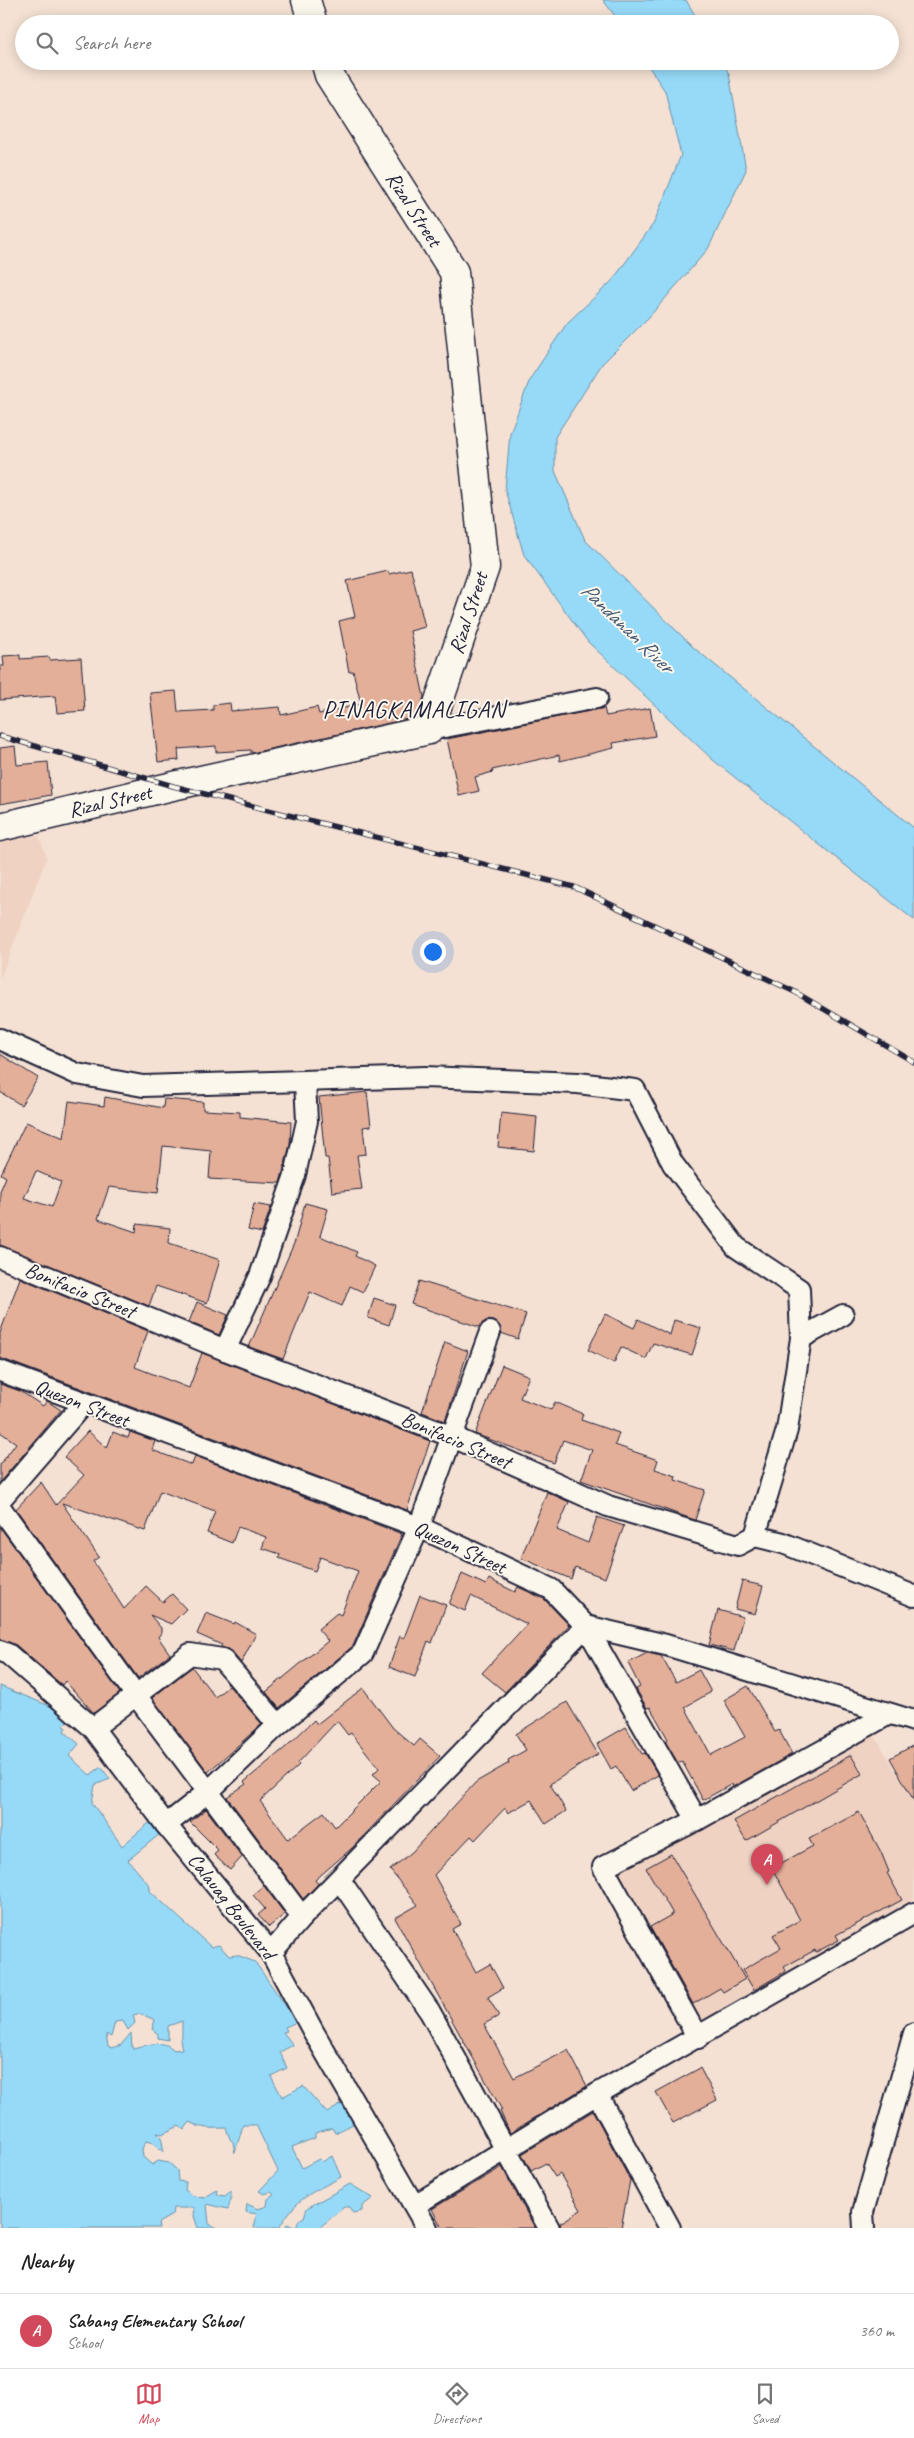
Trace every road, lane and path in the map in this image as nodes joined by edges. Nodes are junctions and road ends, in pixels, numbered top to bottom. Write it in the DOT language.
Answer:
graph roads {
  1 [pos="306,0"];
  2 [pos="310,15"];
  3 [pos="328,70"];
  4 [pos="597,698"];
  5 [pos="429,730"];
  6 [pos="0,827"];
  7 [pos="0,1040"];
  8 [pos="305,1083"];
  9 [pos="0,1257"];
  10 [pos="843,1315"];
  11 [pos="490,1332"];
  12 [pos="800,1338"];
  13 [pos="226,1350"];
  14 [pos="0,1371"];
  15 [pos="83,1404"];
  16 [pos="453,1437"];
  17 [pos="0,1500"];
  18 [pos="0,1507"];
  19 [pos="419,1527"];
  20 [pos="755,1536"];
  21 [pos="914,1596"];
  22 [pos="586,1626"];
  23 [pos="0,1651"];
  24 [pos="135,1694"];
  25 [pos="889,1714"];
  26 [pos="914,1721"];
  27 [pos="278,1725"];
  28 [pos="93,1728"];
  29 [pos="209,1791"];
  30 [pos="697,1820"];
  31 [pos="166,1825"];
  32 [pos="340,1880"];
  33 [pos="302,1917"];
  34 [pos="913,1919"];
  35 [pos="272,1952"];
  36 [pos="914,2033"];
  37 [pos="698,2038"];
  38 [pos="908,2059"];
  39 [pos="914,2080"];
  40 [pos="597,2094"];
  41 [pos="506,2148"];
  42 [pos="415,2205"];
  43 [pos="427,2228"];
  44 [pos="549,2228"];
  45 [pos="670,2228"];
  46 [pos="864,2228"];
  1 -- 2 [label="street"];
  3 -- 5 [label="street, Rizal Street"];
  4 -- 5 [label="street"];
  5 -- 6 [label="street, Rizal Street"];
  7 -- 8 [label="street"];
  8 -- 12 [label="street"];
  8 -- 13 [label="street"];
  9 -- 13 [label="street, Bonifacio Street"];
  10 -- 12 [label="street"];
  11 -- 16 [label="street"];
  12 -- 20 [label="street"];
  13 -- 16 [label="street, Bonifacio Street"];
  14 -- 15 [label="street, Quezon Street"];
  15 -- 17 [label="street"];
  15 -- 19 [label="street, Quezon Street"];
  16 -- 19 [label="street"];
  16 -- 20 [label="street, Bonifacio Street"];
  18 -- 24 [label="street"];
  19 -- 22 [label="street, Quezon Street"];
  19 -- 27 [label="street"];
  20 -- 21 [label="street"];
  22 -- 25 [label="street"];
  22 -- 30 [label="street, Quezon Street"];
  22 -- 32 [label="street"];
  23 -- 28 [label="street, Calauag Boulevard"];
  24 -- 27 [label="street"];
  24 -- 28 [label="street"];
  24 -- 29 [label="street"];
  25 -- 26 [label="street"];
  25 -- 30 [label="street"];
  27 -- 29 [label="street"];
  28 -- 31 [label="street, Calauag Boulevard"];
  29 -- 31 [label="street"];
  29 -- 33 [label="street"];
  30 -- 37 [label="street"];
  31 -- 35 [label="street, Calauag Boulevard"];
  32 -- 33 [label="street"];
  32 -- 41 [label="street"];
  33 -- 35 [label="street"];
  34 -- 37 [label="street"];
  35 -- 42 [label="street, Calauag Boulevard"];
  36 -- 38 [label="street"];
  37 -- 40 [label="street"];
  38 -- 39 [label="street"];
  38 -- 46 [label="street"];
  40 -- 41 [label="street"];
  40 -- 45 [label="street"];
  41 -- 42 [label="street"];
  41 -- 44 [label="street"];
  42 -- 43 [label="street, Calauag Boulevard"];
}
